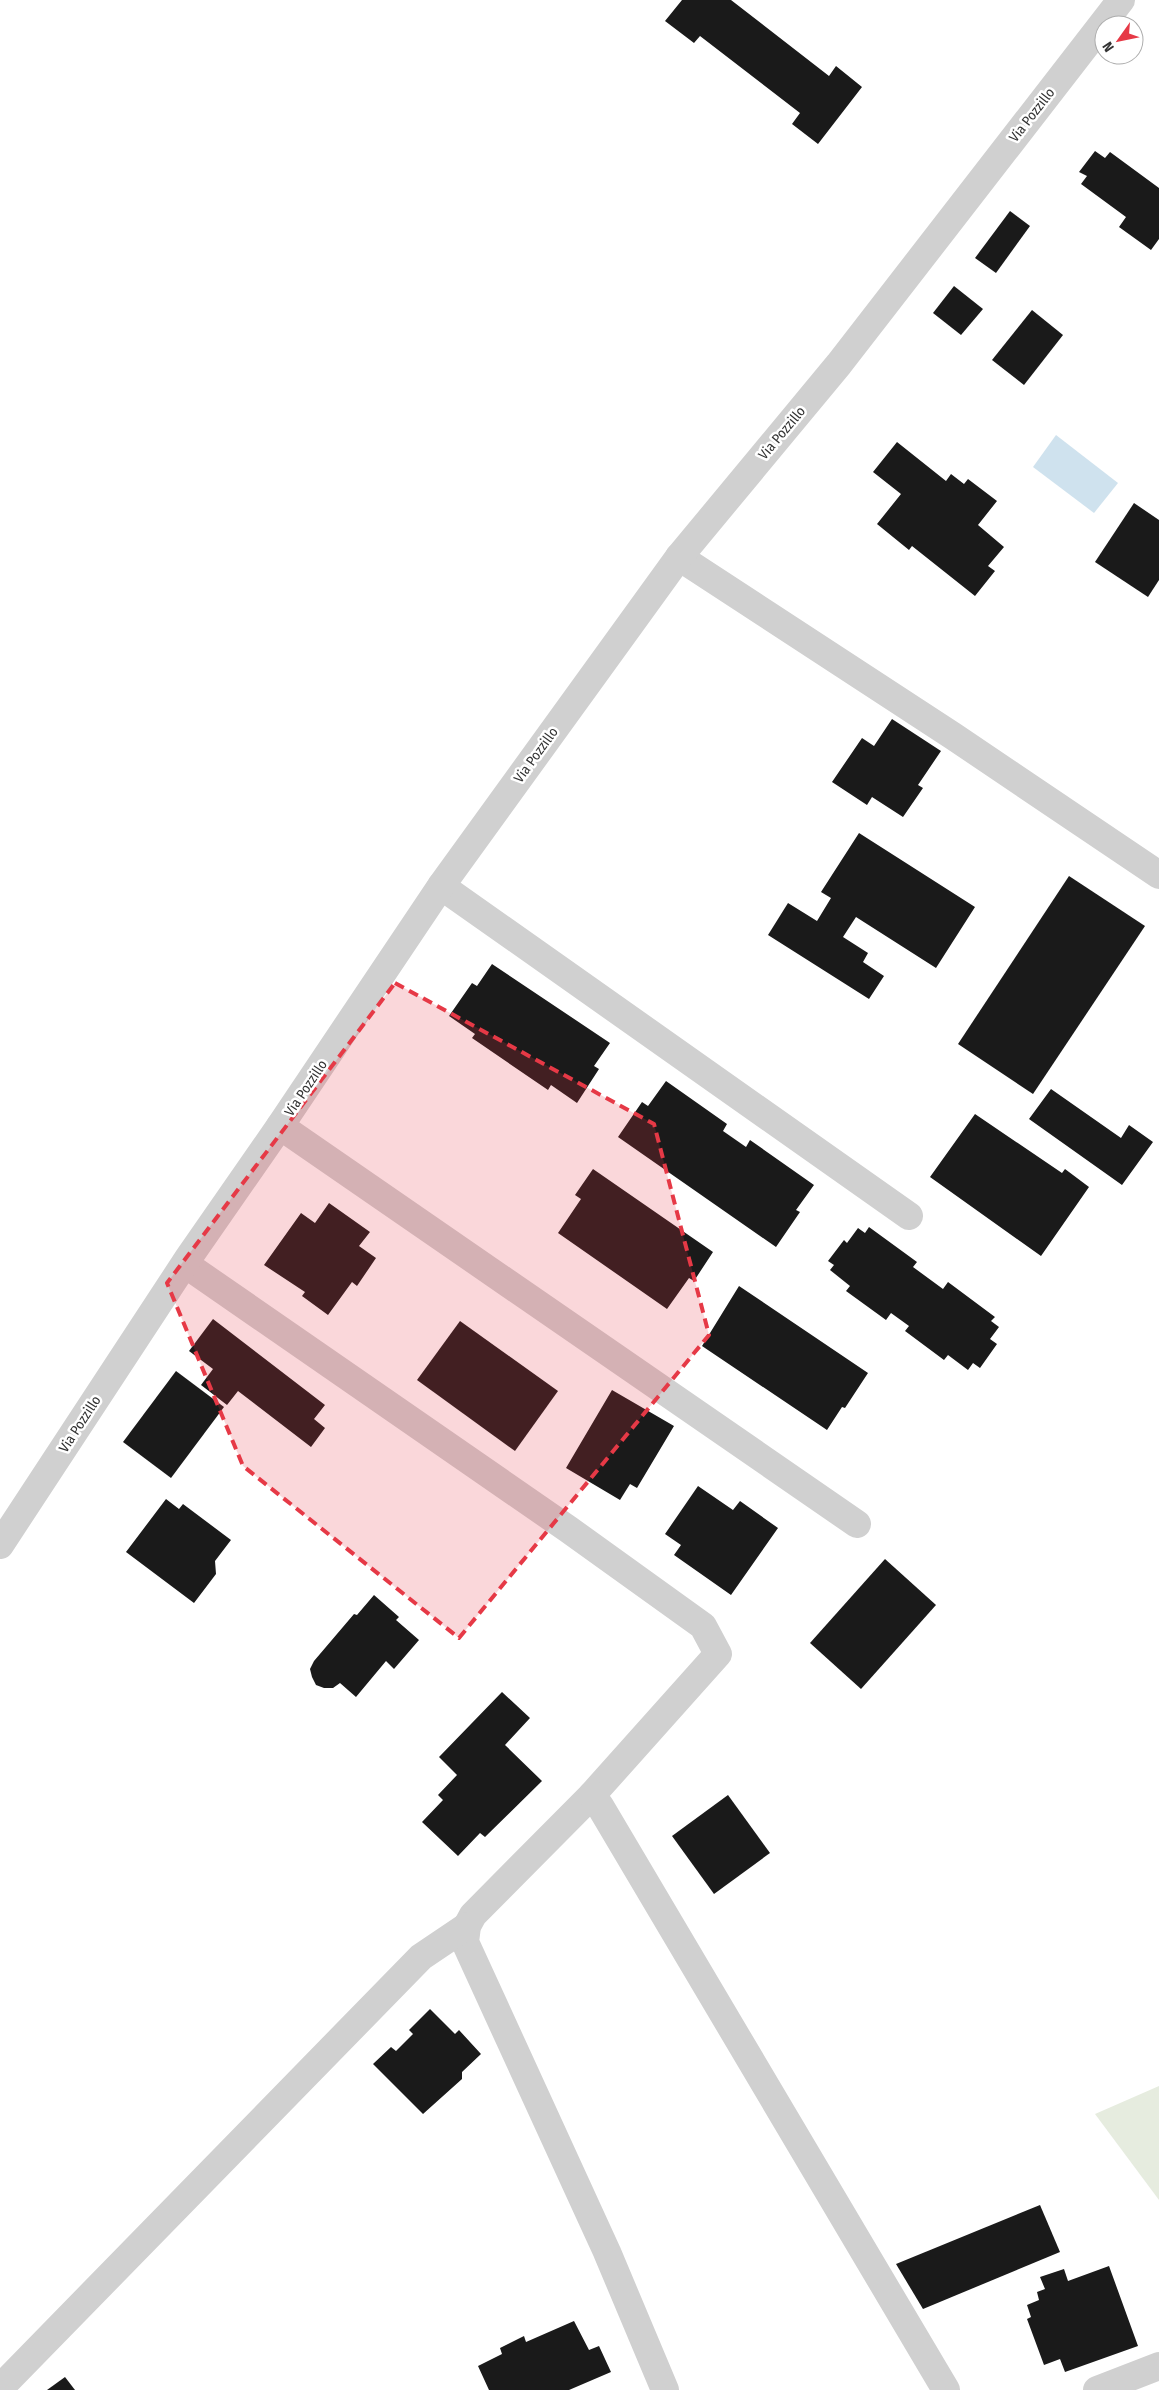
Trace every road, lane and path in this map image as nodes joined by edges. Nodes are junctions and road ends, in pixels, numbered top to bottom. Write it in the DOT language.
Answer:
graph roads {
  1 [pos="1121,0"];
  2 [pos="679,557"];
  3 [pos="1159,875"];
  4 [pos="441,886"];
  5 [pos="280,1126"];
  6 [pos="909,1216"];
  7 [pos="185,1264"];
  8 [pos="857,1524"];
  9 [pos="0,1545"];
  10 [pos="592,1795"];
  11 [pos="467,1926"];
  12 [pos="1159,2366"];
  13 [pos="0,2388"];
  14 [pos="666,2390"];
  15 [pos="946,2390"];
  16 [pos="1096,2390"];
  1 -- 2 [label="street, Via Pozzillo"];
  2 -- 3 [label="street"];
  2 -- 4 [label="street, Via Pozzillo"];
  4 -- 5 [label="street, Via Pozzillo"];
  4 -- 6 [label="street"];
  5 -- 7 [label="street, Via Pozzillo"];
  5 -- 8 [label="street"];
  7 -- 9 [label="street, Via Pozzillo"];
  7 -- 10 [label="street"];
  10 -- 11 [label="street"];
  10 -- 15 [label="street"];
  11 -- 13 [label="street"];
  11 -- 14 [label="street"];
  12 -- 16 [label="street"];
}
